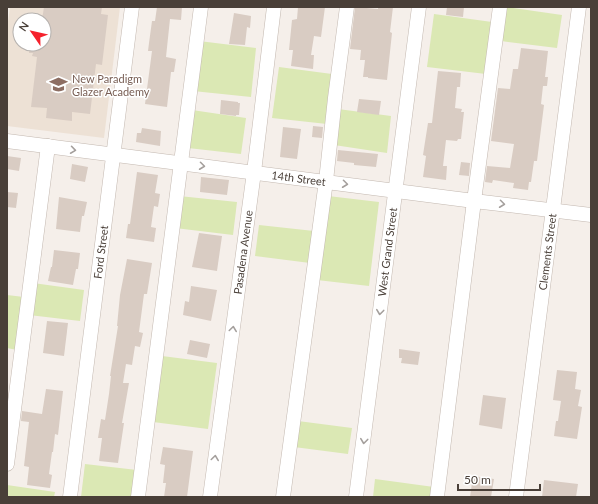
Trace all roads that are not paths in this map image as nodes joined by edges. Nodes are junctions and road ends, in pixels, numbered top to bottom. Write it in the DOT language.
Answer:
graph roads {
  1 [pos="132,7"];
  2 [pos="201,7"];
  3 [pos="274,7"];
  4 [pos="347,7"];
  5 [pos="419,7"];
  6 [pos="500,7"];
  7 [pos="579,7"];
  8 [pos="7,140"];
  9 [pos="48,146"];
  10 [pos="113,155"];
  11 [pos="181,163"];
  12 [pos="254,172"];
  13 [pos="326,182"];
  14 [pos="396,190"];
  15 [pos="474,201"];
  16 [pos="553,210"];
  17 [pos="591,214"];
  18 [pos="7,464"];
  19 [pos="70,497"];
  20 [pos="138,497"];
  21 [pos="210,497"];
  22 [pos="283,497"];
  23 [pos="356,497"];
  24 [pos="437,497"];
  25 [pos="516,497"];
  1 -- 10 [label="street, Ford Street"];
  2 -- 11 [label="street"];
  3 -- 12 [label="street, Pasadena Avenue"];
  4 -- 13 [label="street"];
  5 -- 14 [label="street, West Grand Street"];
  6 -- 15 [label="street"];
  7 -- 16 [label="street, Clements Street"];
  8 -- 9 [label="street, 14th Street"];
  9 -- 10 [label="street, 14th Street, one-way"];
  9 -- 18 [label="street"];
  10 -- 11 [label="street, 14th Street"];
  10 -- 19 [label="street, Ford Street"];
  11 -- 12 [label="street, 14th Street, one-way"];
  11 -- 20 [label="street"];
  12 -- 13 [label="street, 14th Street"];
  21 -- 12 [label="street, Pasadena Avenue, one-way"];
  13 -- 14 [label="street, 14th Street, one-way"];
  13 -- 22 [label="street"];
  14 -- 15 [label="street, 14th Street"];
  14 -- 23 [label="street, West Grand Street, one-way"];
  15 -- 16 [label="street, 14th Street, one-way"];
  15 -- 24 [label="street"];
  16 -- 17 [label="street, 14th Street"];
  16 -- 25 [label="street, Clements Street"];
}
